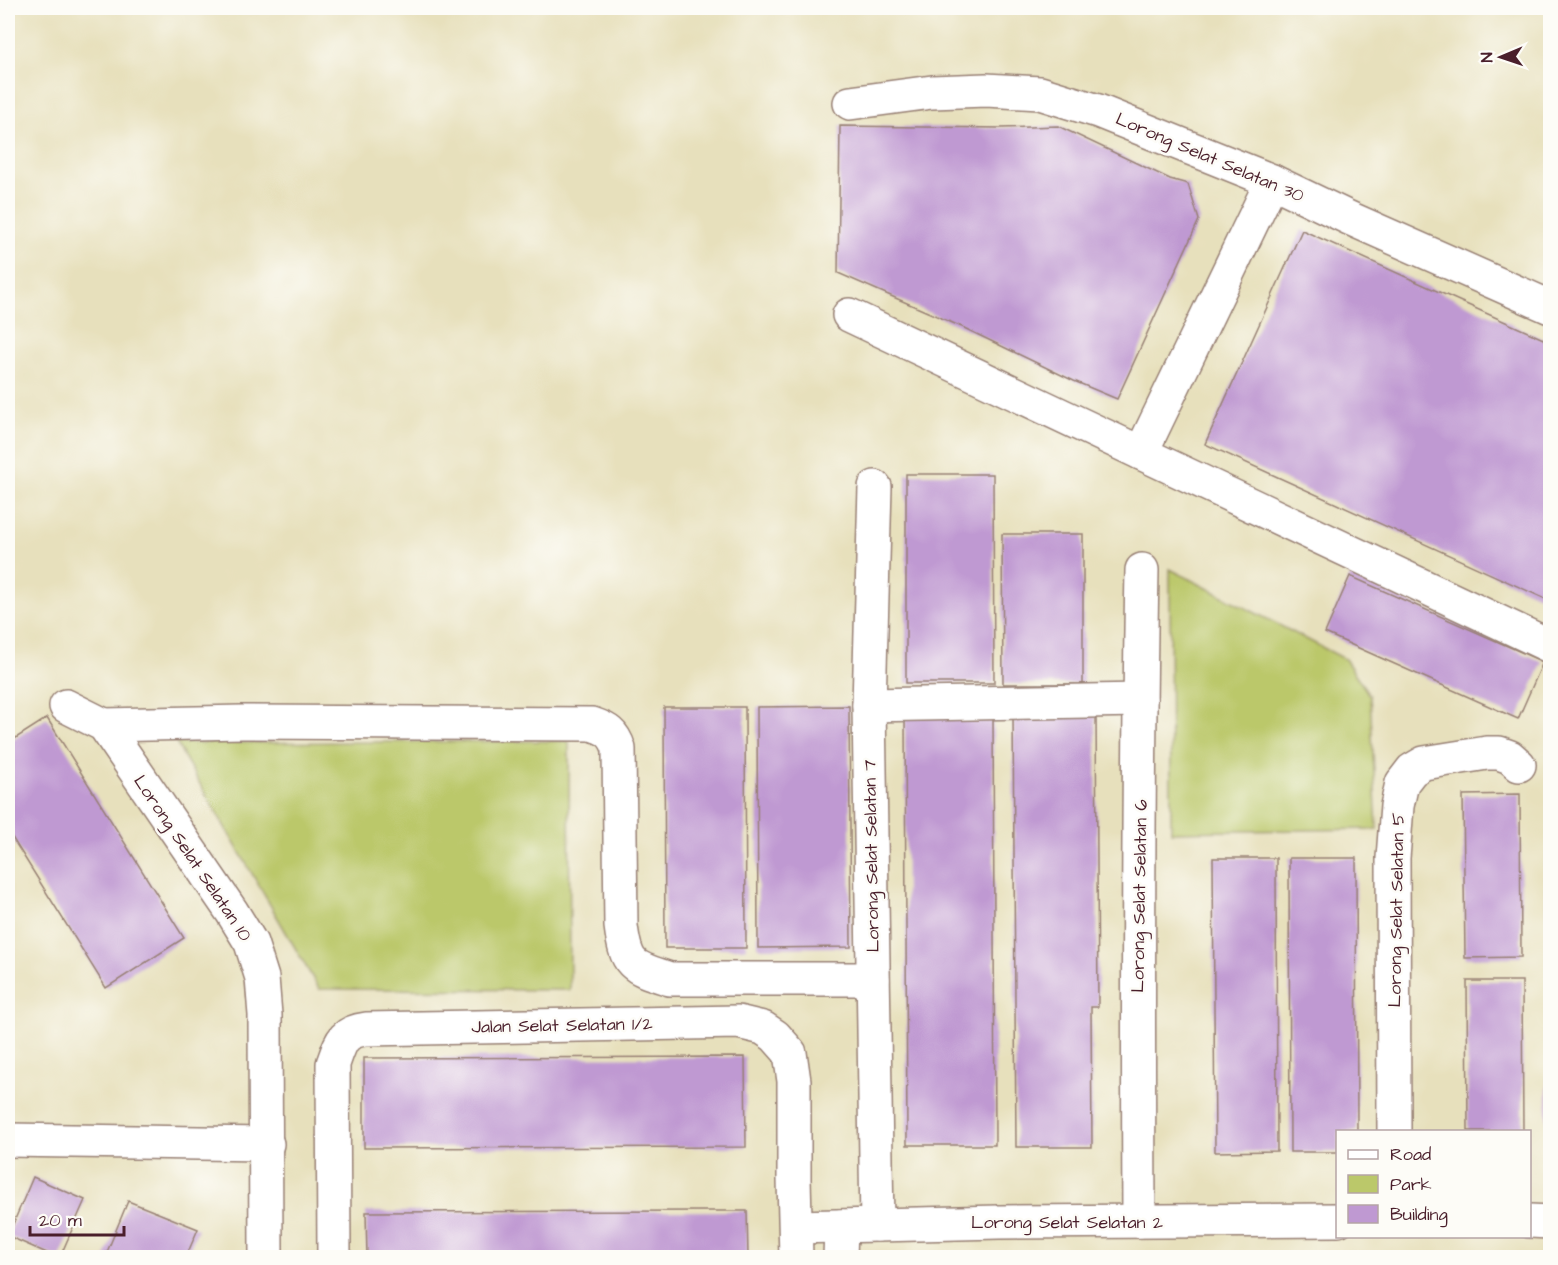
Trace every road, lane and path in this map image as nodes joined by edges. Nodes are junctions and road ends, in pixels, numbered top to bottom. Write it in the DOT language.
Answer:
graph roads {
  1 [pos="850,103"];
  2 [pos="1272,182"];
  3 [pos="1551,307"];
  4 [pos="849,315"];
  5 [pos="1141,453"];
  6 [pos="875,487"];
  7 [pos="1142,570"];
  8 [pos="1551,646"];
  9 [pos="1140,700"];
  10 [pos="869,705"];
  11 [pos="66,706"];
  12 [pos="104,725"];
  13 [pos="1519,765"];
  14 [pos="873,979"];
  15 [pos="1394,1130"];
  16 [pos="8,1140"];
  17 [pos="267,1144"];
  18 [pos="1336,1220"];
  19 [pos="1139,1221"];
  20 [pos="1531,1221"];
  21 [pos="1551,1222"];
  22 [pos="877,1225"];
  23 [pos="796,1242"];
  24 [pos="841,1242"];
  25 [pos="266,1257"];
  26 [pos="334,1257"];
  1 -- 2 [label="street, Lorong Selat Selatan 30"];
  2 -- 3 [label="street, Lorong Selat Selatan 30"];
  2 -- 5 [label="street"];
  4 -- 5 [label="street"];
  5 -- 8 [label="street"];
  6 -- 10 [label="street, Lorong Selat Selatan 7"];
  7 -- 9 [label="street, Lorong Selat Selatan 6"];
  9 -- 10 [label="street"];
  9 -- 19 [label="street, Lorong Selat Selatan 6"];
  10 -- 14 [label="street, Lorong Selat Selatan 7"];
  11 -- 12 [label="street, Lorong Selat Selatan 10"];
  12 -- 14 [label="street"];
  12 -- 17 [label="street, Lorong Selat Selatan 10"];
  13 -- 15 [label="street, Lorong Selat Selatan 5"];
  14 -- 22 [label="street, Lorong Selat Selatan 7"];
  16 -- 17 [label="street"];
  17 -- 25 [label="street, Lorong Selat Selatan 10"];
  18 -- 19 [label="street, Lorong Selat Selatan 2"];
  19 -- 22 [label="street, Lorong Selat Selatan 2"];
  20 -- 21 [label="street"];
  22 -- 24 [label="street, Lorong Selat Selatan 2"];
  23 -- 24 [label="street, Lorong Selat Selatan 2"];
  23 -- 26 [label="street, Jalan Selat Selatan 1/2"];
}
